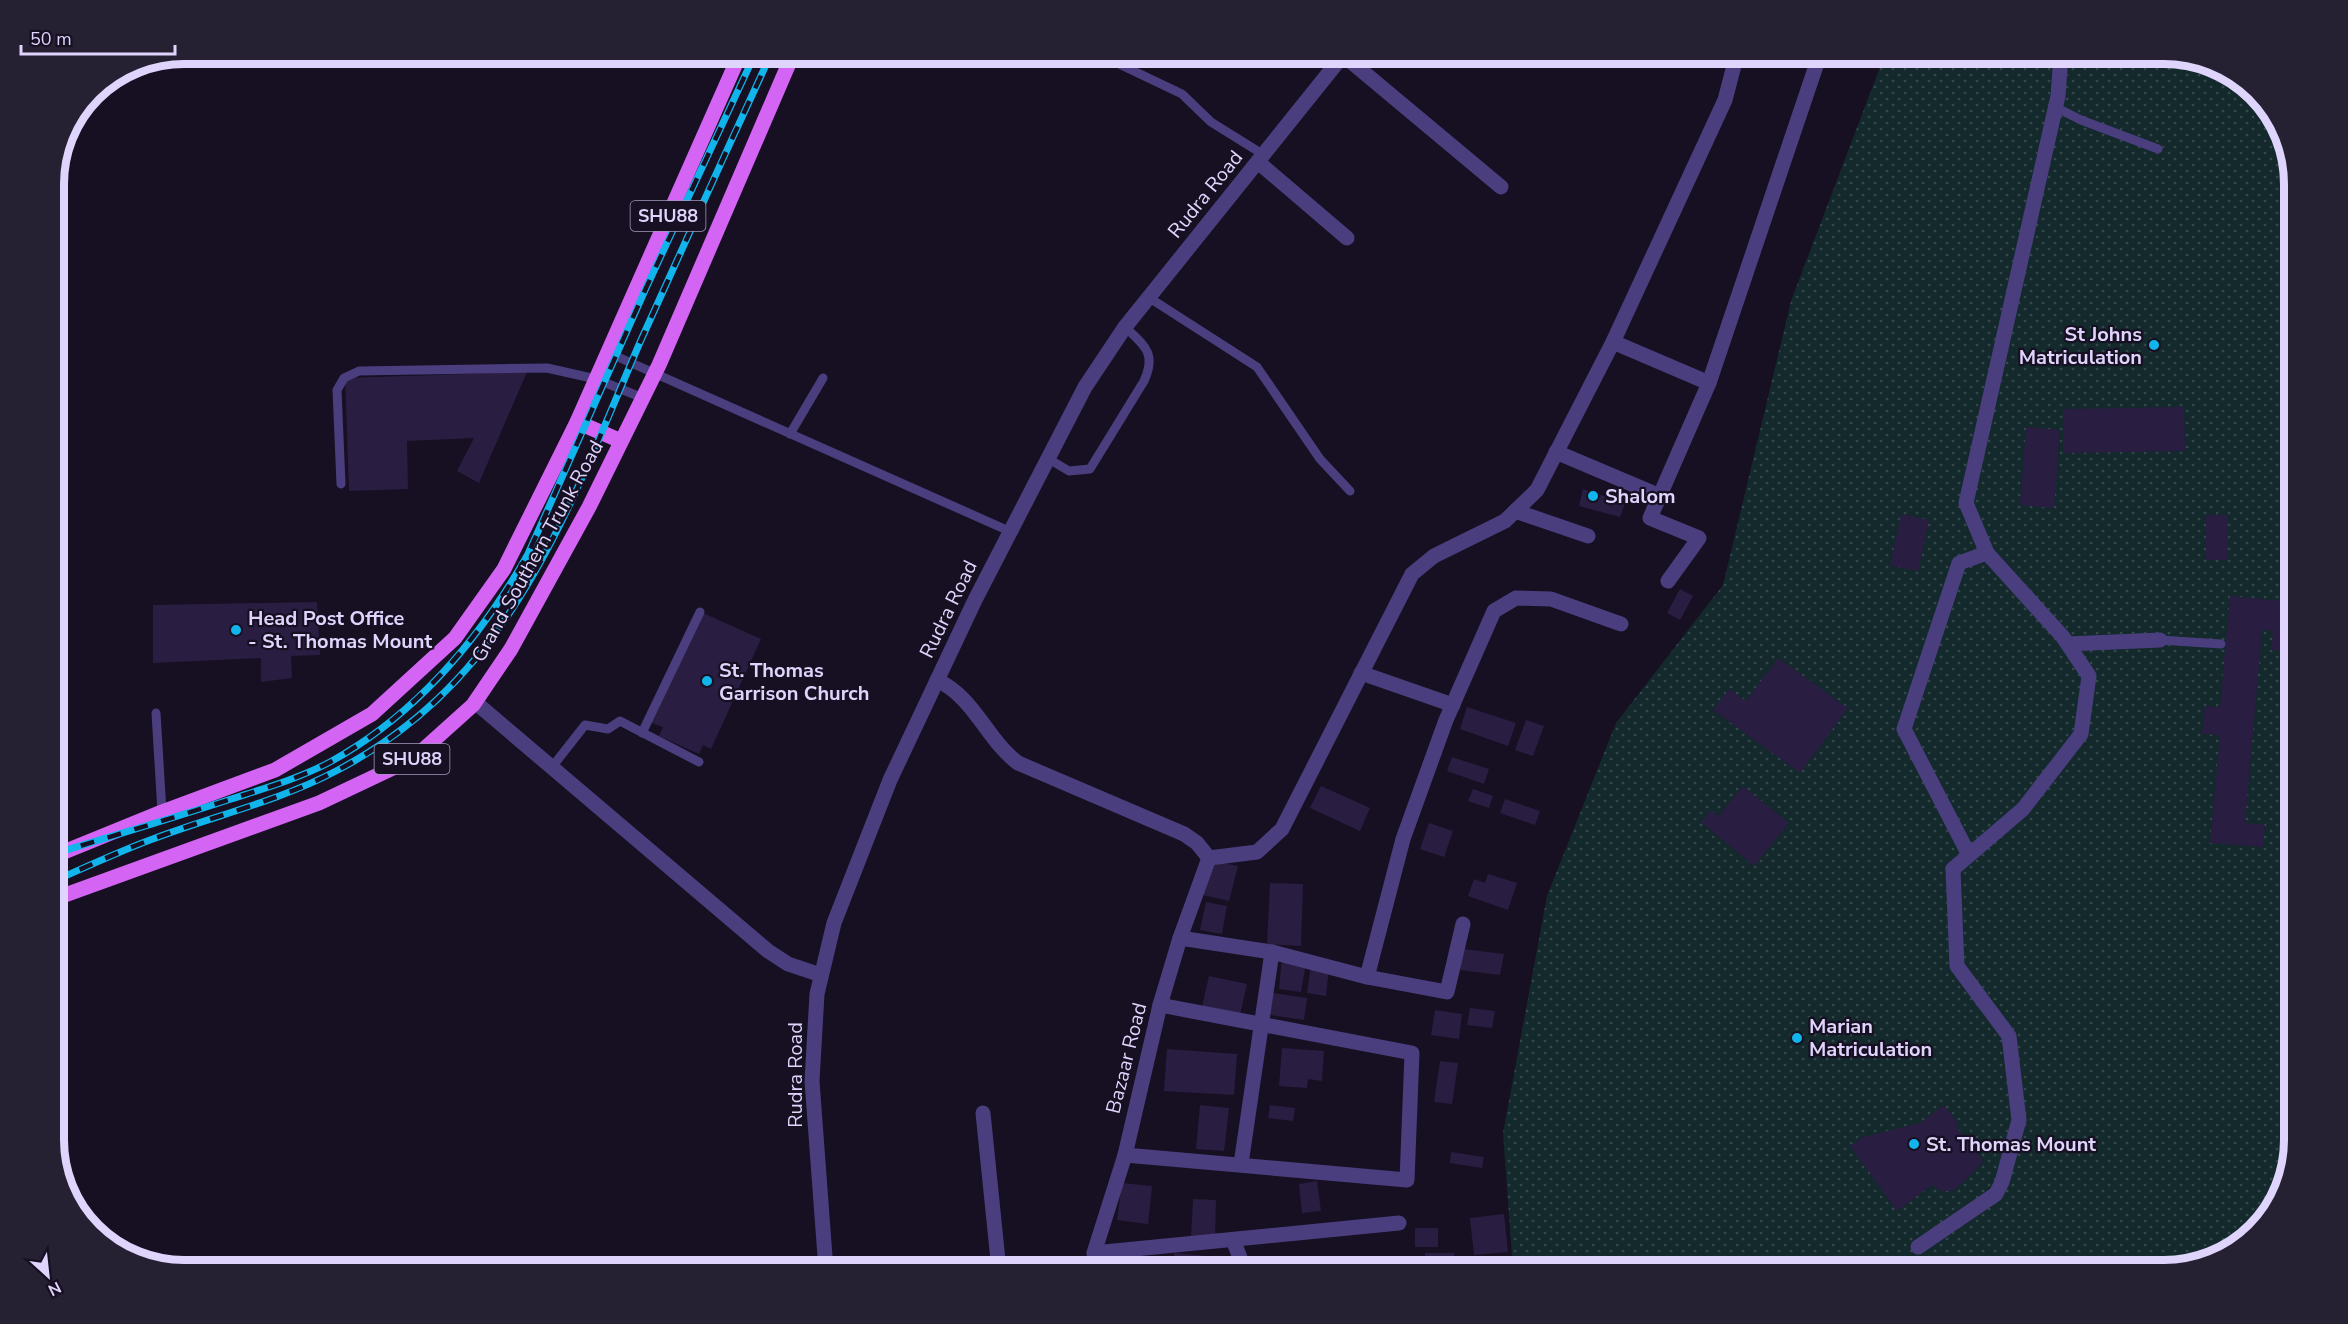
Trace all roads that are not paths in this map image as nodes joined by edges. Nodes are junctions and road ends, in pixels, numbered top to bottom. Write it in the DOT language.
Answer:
graph roads {
  1 [pos="1336,64"];
  2 [pos="1349,64"];
  3 [pos="1734,64"];
  4 [pos="1817,64"];
  5 [pos="2060,64"];
  6 [pos="735,65"];
  7 [pos="788,65"];
  8 [pos="1120,65"];
  9 [pos="2055,107"];
  10 [pos="2158,149"];
  11 [pos="1261,159"];
  12 [pos="1501,187"];
  13 [pos="1347,237"];
  14 [pos="1148,297"];
  15 [pos="1125,327"];
  16 [pos="1613,342"];
  17 [pos="609,353"];
  18 [pos="654,374"];
  19 [pos="823,378"];
  20 [pos="596,379"];
  21 [pos="1709,383"];
  22 [pos="643,398"];
  23 [pos="577,422"];
  24 [pos="790,434"];
  25 [pos="621,441"];
  26 [pos="1556,452"];
  27 [pos="1047,458"];
  28 [pos="341,484"];
  29 [pos="1350,491"];
  30 [pos="1660,496"];
  31 [pos="1515,511"];
  32 [pos="1010,531"];
  33 [pos="1588,536"];
  34 [pos="1987,553"];
  35 [pos="1668,581"];
  36 [pos="700,612"];
  37 [pos="1621,624"];
  38 [pos="2160,640"];
  39 [pos="2067,644"];
  40 [pos="2221,644"];
  41 [pos="1361,673"];
  42 [pos="937,680"];
  43 [pos="475,702"];
  44 [pos="1453,705"];
  45 [pos="156,712"];
  46 [pos="642,733"];
  47 [pos="699,762"];
  48 [pos="552,767"];
  49 [pos="162,812"];
  50 [pos="65,852"];
  51 [pos="1969,855"];
  52 [pos="1209,858"];
  53 [pos="65,895"];
  54 [pos="1463,924"];
  55 [pos="1180,938"];
  56 [pos="1272,952"];
  57 [pos="820,975"];
  58 [pos="1367,977"];
  59 [pos="1160,1005"];
  60 [pos="1260,1023"];
  61 [pos="983,1113"];
  62 [pos="1125,1155"];
  63 [pos="1241,1164"];
  64 [pos="1399,1223"];
  65 [pos="1233,1239"];
  66 [pos="1918,1246"];
  67 [pos="1094,1253"];
  68 [pos="825,1260"];
  69 [pos="998,1260"];
  70 [pos="1095,1260"];
  71 [pos="1241,1260"];
  1 -- 11 [label="street, Rudra Road"];
  2 -- 12 [label="street"];
  3 -- 16 [label="street"];
  4 -- 21 [label="street"];
  5 -- 9 [label="street"];
  6 -- 17 [label="main road, Grand Southern Trunk Road / SHU88"];
  7 -- 18 [label="main road, Grand Southern Trunk Road / SHU88"];
  8 -- 11 [label="lane"];
  9 -- 10 [label="lane"];
  9 -- 34 [label="street"];
  11 -- 13 [label="street"];
  11 -- 14 [label="street, Rudra Road"];
  14 -- 15 [label="street, Rudra Road"];
  14 -- 29 [label="lane"];
  15 -- 27 [label="street, Rudra Road"];
  15 -- 27 [label="lane"];
  16 -- 21 [label="street"];
  16 -- 26 [label="street"];
  17 -- 18 [label="lane"];
  17 -- 20 [label="main road, Grand Southern Trunk Road / SHU88"];
  18 -- 22 [label="main road, Grand Southern Trunk Road / SHU88"];
  18 -- 24 [label="lane"];
  19 -- 24 [label="lane"];
  20 -- 22 [label="lane"];
  20 -- 23 [label="main road, Grand Southern Trunk Road / SHU88"];
  20 -- 28 [label="lane"];
  21 -- 30 [label="street"];
  22 -- 25 [label="main road, Grand Southern Trunk Road / SHU88"];
  23 -- 25 [label="main road"];
  23 -- 49 [label="main road, Grand Southern Trunk Road / SHU88"];
  24 -- 32 [label="lane"];
  25 -- 43 [label="main road, Grand Southern Trunk Road / SHU88"];
  26 -- 30 [label="street"];
  26 -- 31 [label="street"];
  27 -- 32 [label="street, Rudra Road"];
  30 -- 35 [label="street"];
  31 -- 33 [label="street"];
  31 -- 41 [label="street"];
  32 -- 42 [label="street, Rudra Road"];
  34 -- 39 [label="street"];
  34 -- 51 [label="street"];
  36 -- 46 [label="lane"];
  37 -- 44 [label="street"];
  38 -- 39 [label="street"];
  38 -- 40 [label="lane"];
  39 -- 51 [label="street"];
  41 -- 44 [label="street"];
  41 -- 52 [label="street"];
  42 -- 52 [label="street"];
  42 -- 57 [label="street, Rudra Road"];
  43 -- 48 [label="street"];
  43 -- 53 [label="main road, Grand Southern Trunk Road / SHU88"];
  44 -- 58 [label="street"];
  45 -- 49 [label="lane"];
  46 -- 47 [label="lane"];
  46 -- 48 [label="lane"];
  48 -- 57 [label="street"];
  49 -- 50 [label="main road, Grand Southern Trunk Road / SHU88"];
  51 -- 66 [label="street"];
  52 -- 55 [label="street, Bazaar Road"];
  54 -- 58 [label="street"];
  55 -- 56 [label="street"];
  55 -- 59 [label="street, Bazaar Road"];
  56 -- 58 [label="street"];
  56 -- 60 [label="street"];
  57 -- 68 [label="street, Rudra Road"];
  59 -- 60 [label="street"];
  59 -- 62 [label="street, Bazaar Road"];
  60 -- 63 [label="street"];
  60 -- 63 [label="street"];
  61 -- 69 [label="street"];
  62 -- 63 [label="street"];
  62 -- 67 [label="street, Bazaar Road"];
  64 -- 65 [label="street"];
  65 -- 67 [label="street"];
  65 -- 71 [label="street"];
  67 -- 70 [label="street, Bazaar Road"];
}
